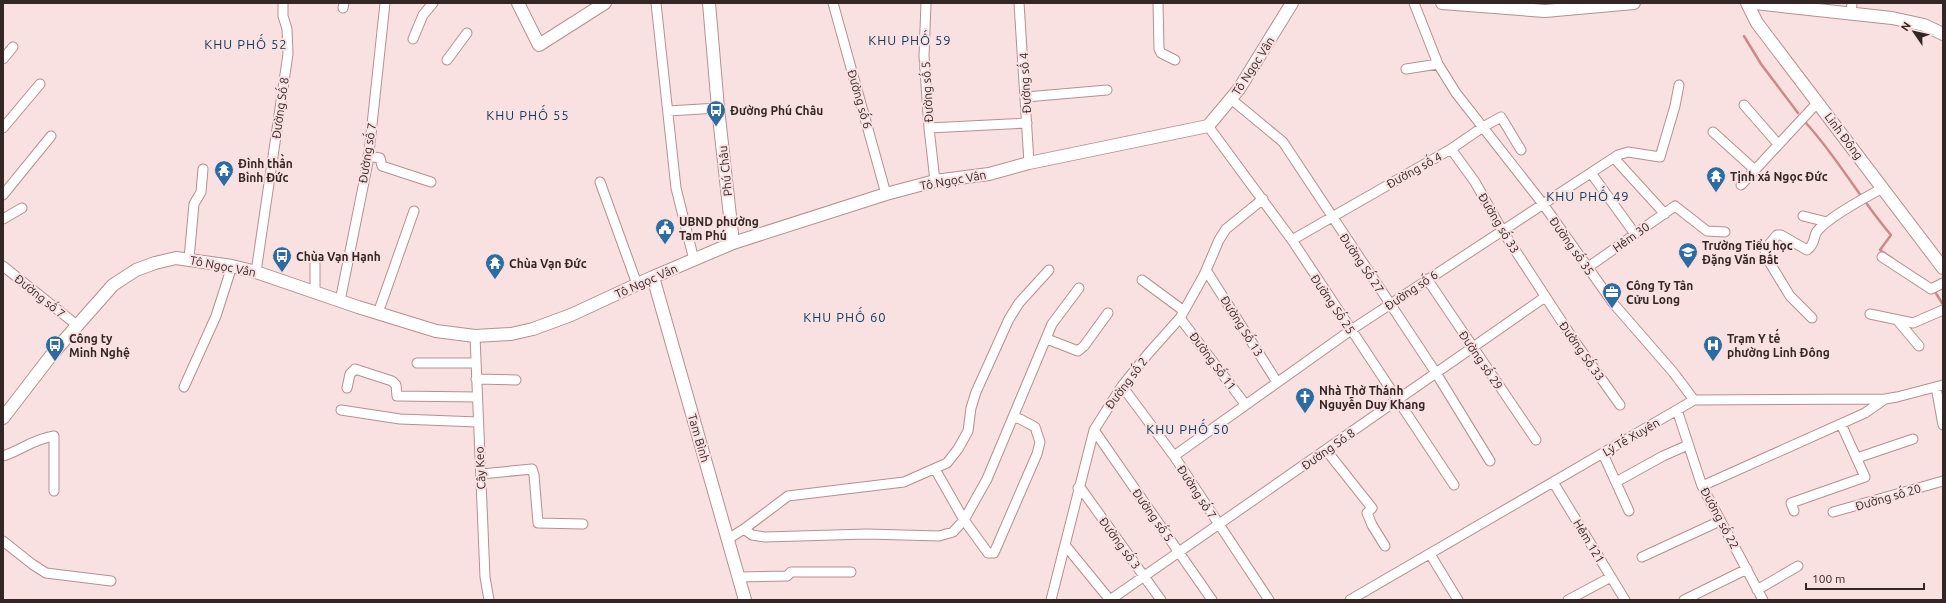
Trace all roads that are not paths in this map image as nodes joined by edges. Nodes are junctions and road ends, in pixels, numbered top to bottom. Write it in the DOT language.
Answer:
graph roads {
  1 [pos="283,3"];
  2 [pos="385,3"];
  3 [pos="433,3"];
  4 [pos="518,3"];
  5 [pos="605,3"];
  6 [pos="656,3"];
  7 [pos="711,3"];
  8 [pos="833,3"];
  9 [pos="926,3"];
  10 [pos="1019,3"];
  11 [pos="1158,3"];
  12 [pos="1292,3"];
  13 [pos="1414,3"];
  14 [pos="1442,3"];
  15 [pos="1634,3"];
  16 [pos="1747,3"];
  17 [pos="1754,3"];
  18 [pos="1851,8"];
  19 [pos="467,33"];
  20 [pos="1943,34"];
  21 [pos="413,39"];
  22 [pos="13,47"];
  23 [pos="3,59"];
  24 [pos="447,60"];
  25 [pos="1175,60"];
  26 [pos="1438,64"];
  27 [pos="1406,69"];
  28 [pos="40,84"];
  29 [pos="1679,85"];
  30 [pos="1107,90"];
  31 [pos="1026,97"];
  32 [pos="1231,99"];
  33 [pos="1818,102"];
  34 [pos="1744,105"];
  35 [pos="718,108"];
  36 [pos="668,111"];
  37 [pos="1027,123"];
  38 [pos="1208,126"];
  39 [pos="1483,127"];
  40 [pos="3,128"];
  41 [pos="929,128"];
  42 [pos="1713,132"];
  43 [pos="51,136"];
  44 [pos="1778,144"];
  45 [pos="1451,149"];
  46 [pos="1521,150"];
  47 [pos="368,156"];
  48 [pos="1614,158"];
  49 [pos="1030,163"];
  50 [pos="203,170"];
  51 [pos="1755,170"];
  52 [pos="1591,173"];
  53 [pos="935,181"];
  54 [pos="431,182"];
  55 [pos="600,182"];
  56 [pos="1741,185"];
  57 [pos="1883,188"];
  58 [pos="886,194"];
  59 [pos="3,195"];
  60 [pos="1263,199"];
  61 [pos="1543,204"];
  62 [pos="22,208"];
  63 [pos="414,211"];
  64 [pos="1665,214"];
  65 [pos="1803,216"];
  66 [pos="1332,217"];
  67 [pos="3,219"];
  68 [pos="1827,222"];
  69 [pos="1502,230"];
  70 [pos="1725,232"];
  71 [pos="1636,234"];
  72 [pos="1292,240"];
  73 [pos="733,243"];
  74 [pos="1882,257"];
  75 [pos="189,259"];
  76 [pos="694,260"];
  77 [pos="315,262"];
  78 [pos="3,266"];
  79 [pos="232,266"];
  80 [pos="1587,268"];
  81 [pos="1943,268"];
  82 [pos="1049,270"];
  83 [pos="1206,270"];
  84 [pos="256,272"];
  85 [pos="653,277"];
  86 [pos="1427,279"];
  87 [pos="1142,280"];
  88 [pos="637,284"];
  89 [pos="1937,286"];
  90 [pos="1079,288"];
  91 [pos="315,292"];
  92 [pos="1545,297"];
  93 [pos="340,301"];
  94 [pos="1390,304"];
  95 [pos="1943,310"];
  96 [pos="378,313"];
  97 [pos="1108,313"];
  98 [pos="1182,314"];
  99 [pos="1870,314"];
  100 [pos="1812,318"];
  101 [pos="1898,321"];
  102 [pos="78,326"];
  103 [pos="1351,330"];
  104 [pos="474,336"];
  105 [pos="1047,339"];
  106 [pos="1919,346"];
  107 [pos="1472,348"];
  108 [pos="417,363"];
  109 [pos="476,363"];
  110 [pos="1436,373"];
  111 [pos="476,379"];
  112 [pos="516,380"];
  113 [pos="1277,382"];
  114 [pos="1122,386"];
  115 [pos="1940,386"];
  116 [pos="184,387"];
  117 [pos="347,388"];
  118 [pos="477,397"];
  119 [pos="1885,399"];
  120 [pos="1398,400"];
  121 [pos="1694,400"];
  122 [pos="1245,404"];
  123 [pos="1620,405"];
  124 [pos="341,410"];
  125 [pos="1677,410"];
  126 [pos="1013,417"];
  127 [pos="3,418"];
  128 [pos="478,422"];
  129 [pos="1841,424"];
  130 [pos="1943,425"];
  131 [pos="1094,430"];
  132 [pos="1913,439"];
  133 [pos="1536,440"];
  134 [pos="1688,445"];
  135 [pos="1326,450"];
  136 [pos="1603,454"];
  137 [pos="3,456"];
  138 [pos="1174,456"];
  139 [pos="1857,458"];
  140 [pos="1490,461"];
  141 [pos="935,469"];
  142 [pos="480,474"];
  143 [pos="1943,481"];
  144 [pos="1553,482"];
  145 [pos="1616,482"];
  146 [pos="1454,485"];
  147 [pos="1702,486"];
  148 [pos="1078,488"];
  149 [pos="54,491"];
  150 [pos="1629,511"];
  151 [pos="1794,511"];
  152 [pos="1833,512"];
  153 [pos="964,520"];
  154 [pos="1720,521"];
  155 [pos="583,524"];
  156 [pos="1219,524"];
  157 [pos="744,529"];
  158 [pos="728,539"];
  159 [pos="3,541"];
  160 [pos="1064,545"];
  161 [pos="1385,546"];
  162 [pos="1179,552"];
  163 [pos="1430,554"];
  164 [pos="1642,557"];
  165 [pos="1798,566"];
  166 [pos="1747,569"];
  167 [pos="851,572"];
  168 [pos="1144,576"];
  169 [pos="739,577"];
  170 [pos="1612,577"];
  171 [pos="110,581"];
  172 [pos="1758,590"];
  173 [pos="1354,599"];
  174 [pos="489,600"];
  175 [pos="745,600"];
  176 [pos="1051,600"];
  177 [pos="1110,600"];
  178 [pos="1161,600"];
  179 [pos="1212,600"];
  180 [pos="1269,600"];
  181 [pos="1458,600"];
  182 [pos="1568,600"];
  183 [pos="1625,600"];
  184 [pos="1684,600"];
  185 [pos="1763,600"];
  1 -- 84 [label="street, Đường Số 8"];
  2 -- 47 [label="street, Đường số 7"];
  3 -- 21 [label="street"];
  4 -- 5 [label="main road"];
  6 -- 36 [label="street"];
  7 -- 35 [label="main road, Phú Châu"];
  8 -- 58 [label="street, Đường số 6"];
  9 -- 41 [label="street, Đường số 5"];
  10 -- 31 [label="street, Đường số 4"];
  11 -- 25 [label="street"];
  12 -- 32 [label="main road, Tô Ngọc Vân"];
  13 -- 26 [label="street, Đường số 35"];
  14 -- 15 [label="main road"];
  16 -- 33 [label="main road, Linh Đông"];
  17 -- 18 [label="main road"];
  18 -- 20 [label="main road"];
  19 -- 24 [label="street"];
  22 -- 23 [label="street"];
  26 -- 27 [label="street"];
  26 -- 39 [label="street, Đường số 35"];
  28 -- 40 [label="street"];
  29 -- 48 [label="street, Đường số 6"];
  30 -- 31 [label="street"];
  31 -- 37 [label="street, Đường số 4"];
  32 -- 38 [label="main road, Tô Ngọc Vân"];
  32 -- 66 [label="street, Đường Số 27"];
  33 -- 44 [label="street"];
  33 -- 57 [label="main road, Linh Đông"];
  34 -- 44 [label="street"];
  35 -- 36 [label="street"];
  35 -- 73 [label="main road, Phú Châu"];
  36 -- 76 [label="street"];
  37 -- 41 [label="street"];
  37 -- 49 [label="street, Đường số 4"];
  38 -- 49 [label="main road, Tô Ngọc Vân"];
  38 -- 60 [label="street, Đường Số 25"];
  39 -- 45 [label="street, Đường số 4"];
  39 -- 46 [label="street, Đường số 4"];
  39 -- 61 [label="street, Đường số 35"];
  41 -- 53 [label="street, Đường số 5"];
  42 -- 51 [label="street"];
  43 -- 59 [label="street"];
  44 -- 51 [label="street"];
  45 -- 66 [label="street, Đường số 4"];
  45 -- 69 [label="street, Đường số 33"];
  47 -- 54 [label="street"];
  47 -- 93 [label="street, Đường số 7"];
  48 -- 52 [label="street, Đường số 6"];
  48 -- 64 [label="street"];
  49 -- 53 [label="main road, Tô Ngọc Vân"];
  50 -- 75 [label="street"];
  51 -- 56 [label="street"];
  52 -- 61 [label="street, Đường số 6"];
  52 -- 71 [label="street"];
  53 -- 58 [label="main road, Tô Ngọc Vân"];
  55 -- 88 [label="street"];
  57 -- 68 [label="street"];
  57 -- 81 [label="main road, Linh Đông"];
  58 -- 73 [label="main road, Tô Ngọc Vân"];
  60 -- 72 [label="street, Đường Số 25"];
  60 -- 83 [label="street, Đường số 2"];
  61 -- 69 [label="street, Đường số 6"];
  61 -- 80 [label="street, Đường số 35"];
  62 -- 67 [label="street"];
  63 -- 96 [label="street"];
  64 -- 70 [label="street, Hẻm 30"];
  64 -- 71 [label="street, Hẻm 30"];
  65 -- 68 [label="street"];
  66 -- 72 [label="street, Đường số 4"];
  66 -- 94 [label="street, Đường Số 27"];
  68 -- 100 [label="street"];
  69 -- 86 [label="street, Đường số 6"];
  69 -- 92 [label="street, Đường số 33"];
  71 -- 80 [label="street, Hẻm 30"];
  72 -- 103 [label="street, Đường Số 25"];
  73 -- 76 [label="main road, Tô Ngọc Vân"];
  74 -- 89 [label="street"];
  75 -- 79 [label="main road, Tô Ngọc Vân"];
  75 -- 102 [label="main road, Tô Ngọc Vân"];
  76 -- 85 [label="main road, Tô Ngọc Vân"];
  77 -- 91 [label="street"];
  78 -- 102 [label="street, Đường số 7"];
  79 -- 84 [label="main road, Tô Ngọc Vân"];
  79 -- 116 [label="street"];
  80 -- 121 [label="street, Đường số 35"];
  82 -- 141 [label="street"];
  83 -- 98 [label="street, Đường số 2"];
  83 -- 113 [label="street, Đường Số 13"];
  84 -- 91 [label="main road, Tô Ngọc Vân"];
  85 -- 88 [label="main road, Tô Ngọc Vân"];
  85 -- 158 [label="main road, Tam Bình"];
  86 -- 94 [label="street, Đường số 6"];
  86 -- 107 [label="street, Đường số 29"];
  87 -- 98 [label="street, Đường Số 11"];
  88 -- 104 [label="main road, Tô Ngọc Vân"];
  90 -- 105 [label="street"];
  91 -- 93 [label="main road, Tô Ngọc Vân"];
  92 -- 107 [label="street, Đường Só 8"];
  92 -- 123 [label="street, Đường Số 33"];
  93 -- 96 [label="main road, Tô Ngọc Vân"];
  94 -- 103 [label="street, Đường số 6"];
  94 -- 110 [label="street, Đường Số 27"];
  95 -- 101 [label="street"];
  96 -- 104 [label="main road, Tô Ngọc Vân"];
  97 -- 105 [label="street"];
  98 -- 114 [label="street, Đường số 2"];
  98 -- 122 [label="street, Đường Số 11"];
  99 -- 101 [label="street"];
  101 -- 106 [label="street"];
  102 -- 127 [label="main road, Tô Ngọc Vân"];
  103 -- 113 [label="street, Đường số 6"];
  103 -- 120 [label="street, Đường Số 25"];
  104 -- 109 [label="street, Cây Keo"];
  105 -- 126 [label="street"];
  107 -- 110 [label="street, Đường Só 8"];
  107 -- 133 [label="street, Đường số 29"];
  108 -- 109 [label="street"];
  109 -- 111 [label="street, Cây Keo"];
  110 -- 120 [label="street, Đường Só 8"];
  110 -- 140 [label="street, Đường Số 27"];
  111 -- 112 [label="street"];
  111 -- 118 [label="street, Cây Keo"];
  113 -- 122 [label="street, Đường số 6"];
  114 -- 131 [label="street, Đường số 2"];
  114 -- 138 [label="street, Đường số 7"];
  115 -- 119 [label="street"];
  115 -- 130 [label="street"];
  117 -- 118 [label="street"];
  118 -- 128 [label="street, Cây Keo"];
  119 -- 121 [label="street"];
  119 -- 129 [label="street"];
  120 -- 135 [label="street, Đường Só 8"];
  120 -- 146 [label="street, Đường Số 25"];
  121 -- 125 [label="street, Lý Tế Xuyên"];
  122 -- 138 [label="street, Đường số 6"];
  124 -- 128 [label="street"];
  125 -- 134 [label="street, Đường số 22"];
  125 -- 136 [label="street, Lý Tế Xuyên"];
  126 -- 153 [label="street"];
  126 -- 153 [label="street"];
  128 -- 142 [label="street, Cây Keo"];
  129 -- 139 [label="street"];
  129 -- 147 [label="street"];
  131 -- 148 [label="street, Đường số 2"];
  131 -- 162 [label="street, Đường số 5"];
  132 -- 139 [label="street"];
  134 -- 145 [label="street"];
  134 -- 147 [label="street, Đường số 22"];
  135 -- 156 [label="street, Đường Só 8"];
  135 -- 161 [label="street"];
  136 -- 144 [label="street, Lý Tế Xuyên"];
  136 -- 145 [label="street"];
  137 -- 149 [label="street"];
  138 -- 156 [label="street, Đường số 7"];
  139 -- 151 [label="street"];
  141 -- 153 [label="street"];
  141 -- 157 [label="street"];
  142 -- 155 [label="street"];
  142 -- 174 [label="street, Cây Keo"];
  143 -- 152 [label="street, Đường số 20"];
  144 -- 163 [label="street, Lý Tế Xuyên"];
  144 -- 170 [label="street, Hẻm 121"];
  145 -- 150 [label="street"];
  147 -- 154 [label="street, Đường số 22"];
  148 -- 160 [label="street, Đường số 2"];
  148 -- 168 [label="street, Đường số 3"];
  153 -- 157 [label="street"];
  154 -- 164 [label="street"];
  154 -- 166 [label="street, Đường số 22"];
  156 -- 162 [label="street, Đường Só 8"];
  156 -- 180 [label="street, Đường số 7"];
  157 -- 158 [label="street"];
  158 -- 169 [label="main road, Tam Bình"];
  159 -- 171 [label="street"];
  160 -- 176 [label="street, Đường số 2"];
  160 -- 177 [label="street"];
  162 -- 168 [label="street, Đường Só 8"];
  162 -- 179 [label="street, Đường số 5"];
  163 -- 173 [label="street, Lý Tế Xuyên"];
  163 -- 181 [label="street"];
  165 -- 172 [label="street"];
  166 -- 172 [label="street, Đường số 22"];
  166 -- 184 [label="street"];
  167 -- 169 [label="street"];
  168 -- 177 [label="street, Đường Só 8"];
  168 -- 178 [label="street, Đường số 3"];
  169 -- 175 [label="main road, Tam Bình"];
  170 -- 182 [label="street"];
  170 -- 183 [label="street, Hẻm 121"];
  172 -- 185 [label="street, Đường số 22"];
}
